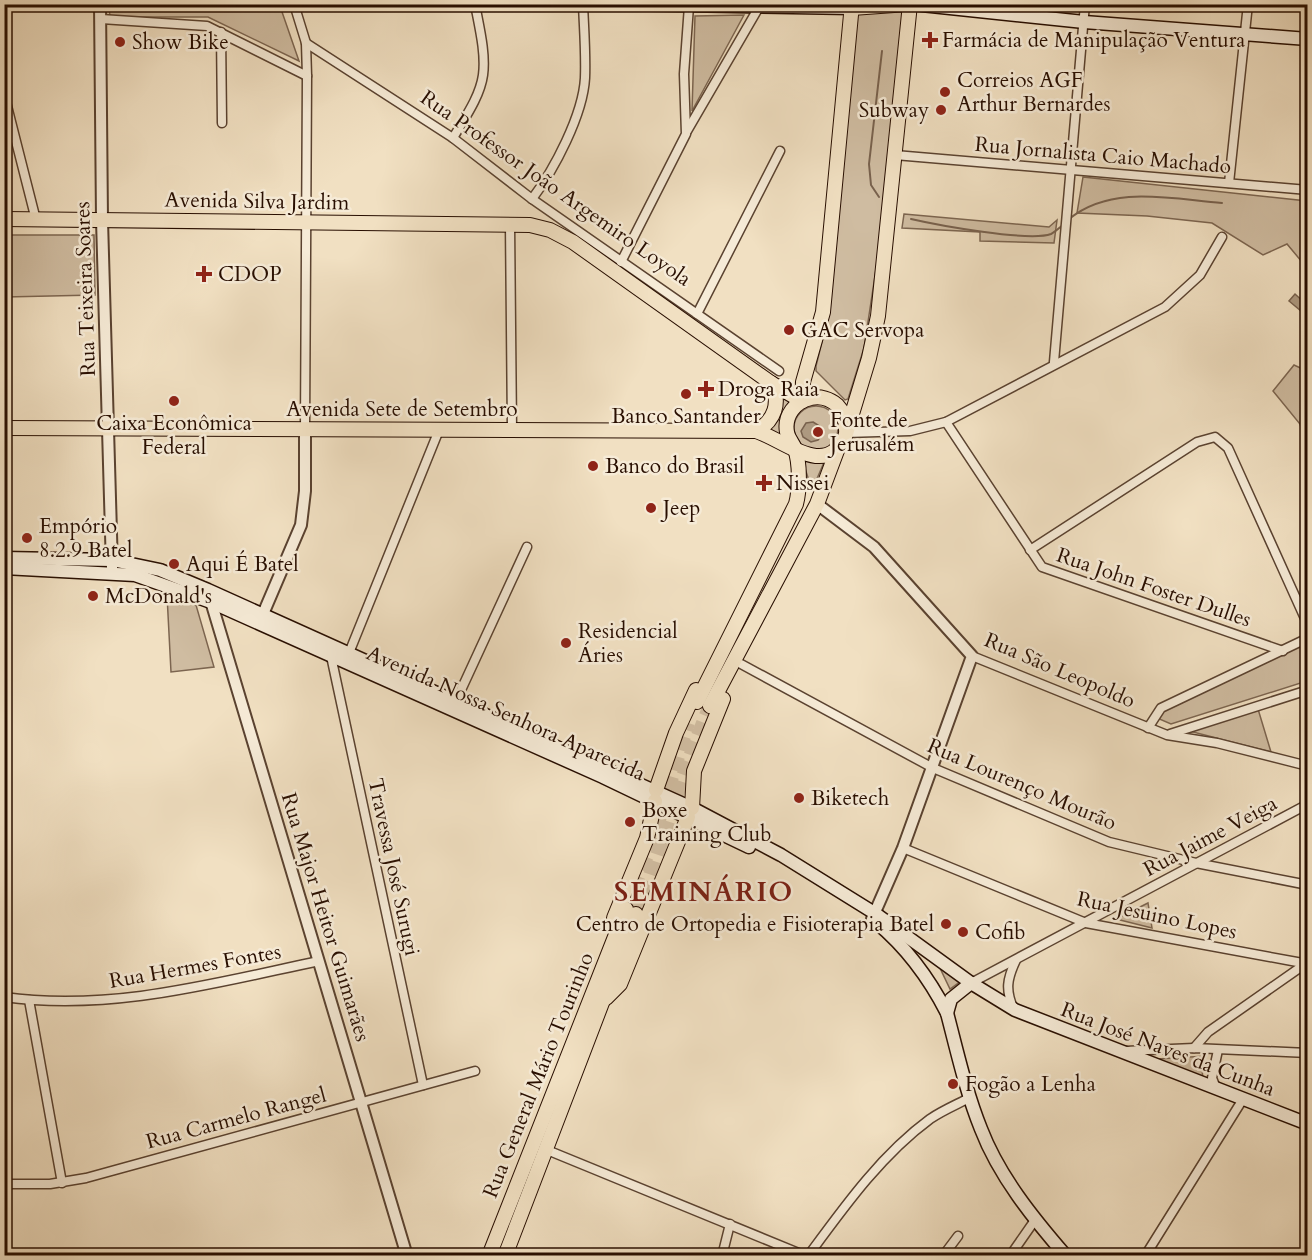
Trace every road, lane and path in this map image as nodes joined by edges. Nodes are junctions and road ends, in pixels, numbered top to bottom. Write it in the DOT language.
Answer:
graph roads {
  1 [pos="100,4"];
  2 [pos="294,4"];
  3 [pos="475,4"];
  4 [pos="583,4"];
  5 [pos="622,4"];
  6 [pos="910,4"];
  7 [pos="1085,4"];
  8 [pos="1248,4"];
  9 [pos="689,6"];
  10 [pos="852,6"];
  11 [pos="759,7"];
  12 [pos="100,19"];
  13 [pos="1084,22"];
  14 [pos="221,32"];
  15 [pos="1245,33"];
  16 [pos="1308,39"];
  17 [pos="306,43"];
  18 [pos="308,76"];
  19 [pos="4,94"];
  20 [pos="222,123"];
  21 [pos="686,134"];
  22 [pos="453,138"];
  23 [pos="780,150"];
  24 [pos="895,155"];
  25 [pos="1071,170"];
  26 [pos="1229,183"];
  27 [pos="1308,190"];
  28 [pos="532,199"];
  29 [pos="4,219"];
  30 [pos="36,220"];
  31 [pos="102,220"];
  32 [pos="305,222"];
  33 [pos="510,224"];
  34 [pos="1222,237"];
  35 [pos="573,242"];
  36 [pos="605,251"];
  37 [pos="621,262"];
  38 [pos="696,314"];
  39 [pos="731,337"];
  40 [pos="737,357"];
  41 [pos="1054,362"];
  42 [pos="779,371"];
  43 [pos="803,382"];
  44 [pos="771,383"];
  45 [pos="789,393"];
  46 [pos="802,401"];
  47 [pos="945,422"];
  48 [pos="4,428"];
  49 [pos="109,429"];
  50 [pos="305,430"];
  51 [pos="439,430"];
  52 [pos="512,430"];
  53 [pos="756,431"];
  54 [pos="846,433"];
  55 [pos="838,447"];
  56 [pos="795,448"];
  57 [pos="797,474"];
  58 [pos="817,504"];
  59 [pos="527,547"];
  60 [pos="1030,550"];
  61 [pos="4,558"];
  62 [pos="112,566"];
  63 [pos="4,568"];
  64 [pos="210,596"];
  65 [pos="750,614"];
  66 [pos="261,619"];
  67 [pos="1308,625"];
  68 [pos="1308,638"];
  69 [pos="1283,651"];
  70 [pos="349,653"];
  71 [pos="331,656"];
  72 [pos="972,656"];
  73 [pos="741,664"];
  74 [pos="1308,690"];
  75 [pos="456,701"];
  76 [pos="704,704"];
  77 [pos="1148,728"];
  78 [pos="1167,735"];
  79 [pos="1308,766"];
  80 [pos="933,768"];
  81 [pos="655,796"];
  82 [pos="1308,804"];
  83 [pos="690,812"];
  84 [pos="903,849"];
  85 [pos="1196,864"];
  86 [pos="1308,885"];
  87 [pos="631,912"];
  88 [pos="874,916"];
  89 [pos="1086,923"];
  90 [pos="1016,959"];
  91 [pos="319,961"];
  92 [pos="1307,963"];
  93 [pos="971,983"];
  94 [pos="4,997"];
  95 [pos="597,999"];
  96 [pos="29,1000"];
  97 [pos="1015,1010"];
  98 [pos="947,1013"];
  99 [pos="1194,1048"];
  100 [pos="1218,1050"];
  101 [pos="1116,1051"];
  102 [pos="1308,1053"];
  103 [pos="475,1071"];
  104 [pos="423,1085"];
  105 [pos="1216,1088"];
  106 [pos="971,1097"];
  107 [pos="1243,1099"];
  108 [pos="361,1102"];
  109 [pos="1308,1124"];
  110 [pos="548,1150"];
  111 [pos="62,1183"];
  112 [pos="4,1184"];
  113 [pos="1035,1220"];
  114 [pos="730,1224"];
  115 [pos="958,1236"];
  116 [pos="407,1256"];
  117 [pos="489,1256"];
  118 [pos="505,1256"];
  119 [pos="722,1256"];
  120 [pos="807,1256"];
  121 [pos="943,1256"];
  122 [pos="1010,1256"];
  123 [pos="1066,1256"];
  124 [pos="1144,1256"];
  1 -- 12 [label="street, Rua Teixeira Soares"];
  2 -- 17 [label="street"];
  3 -- 22 [label="street"];
  4 -- 28 [label="street"];
  5 -- 9 [label="main road"];
  6 -- 10 [label="main road"];
  6 -- 13 [label="main road"];
  6 -- 24 [label="main road"];
  7 -- 13 [label="street"];
  8 -- 15 [label="street"];
  9 -- 11 [label="main road"];
  9 -- 21 [label="street"];
  10 -- 11 [label="main road"];
  10 -- 43 [label="main road"];
  11 -- 21 [label="street"];
  12 -- 14 [label="street"];
  12 -- 31 [label="street, Rua Teixeira Soares"];
  13 -- 15 [label="main road"];
  13 -- 25 [label="street"];
  14 -- 18 [label="street"];
  14 -- 20 [label="street"];
  15 -- 16 [label="main road"];
  15 -- 26 [label="street"];
  17 -- 18 [label="street"];
  17 -- 22 [label="street, Rua Professor João Argemiro Loyola"];
  18 -- 32 [label="street"];
  19 -- 30 [label="street"];
  21 -- 37 [label="street"];
  22 -- 28 [label="street, Rua Professor João Argemiro Loyola"];
  23 -- 38 [label="street"];
  24 -- 25 [label="street, Rua Jornalista Caio Machado"];
  24 -- 54 [label="main road"];
  25 -- 26 [label="street, Rua Jornalista Caio Machado"];
  25 -- 41 [label="street"];
  26 -- 27 [label="street, Rua Jornalista Caio Machado"];
  28 -- 36 [label="street, Rua Professor João Argemiro Loyola"];
  29 -- 30 [label="main road, Avenida Silva Jardim"];
  30 -- 31 [label="main road, Avenida Silva Jardim"];
  31 -- 32 [label="main road, Avenida Silva Jardim"];
  31 -- 49 [label="street, Rua Teixeira Soares"];
  32 -- 33 [label="main road, Avenida Silva Jardim"];
  32 -- 50 [label="street"];
  33 -- 35 [label="main road, Rua Professor João Argemiro Loyola"];
  33 -- 52 [label="street"];
  34 -- 41 [label="street"];
  35 -- 36 [label="main road"];
  35 -- 40 [label="main road, Rua Professor João Argemiro Loyola"];
  36 -- 37 [label="street, Rua Professor João Argemiro Loyola"];
  37 -- 38 [label="street, Rua Professor João Argemiro Loyola"];
  38 -- 39 [label="street, Rua Professor João Argemiro Loyola"];
  39 -- 40 [label="main road"];
  39 -- 42 [label="street, Rua Professor João Argemiro Loyola"];
  40 -- 44 [label="main road, Rua Professor João Argemiro Loyola"];
  41 -- 47 [label="street"];
  43 -- 45 [label="main road"];
  43 -- 46 [label="main road"];
  44 -- 45 [label="main road, Rua Professor João Argemiro Loyola"];
  44 -- 53 [label="main road"];
  45 -- 46 [label="main road, Rua Professor João Argemiro Loyola"];
  46 -- 54 [label="main road"];
  46 -- 56 [label="main road"];
  47 -- 54 [label="street"];
  47 -- 60 [label="street, Rua John Foster Dulles"];
  48 -- 49 [label="main road, Avenida Sete de Setembro"];
  49 -- 50 [label="main road, Avenida Sete de Setembro"];
  49 -- 62 [label="street, Rua Teixeira Soares"];
  50 -- 51 [label="main road, Avenida Sete de Setembro"];
  50 -- 66 [label="street"];
  51 -- 52 [label="main road, Avenida Sete de Setembro"];
  51 -- 70 [label="street"];
  52 -- 53 [label="main road, Avenida Sete de Setembro"];
  53 -- 56 [label="main road, Avenida Sete de Setembro"];
  54 -- 55 [label="main road"];
  55 -- 56 [label="main road"];
  55 -- 58 [label="main road"];
  56 -- 57 [label="main road"];
  57 -- 58 [label="main road"];
  57 -- 65 [label="main road"];
  58 -- 65 [label="main road"];
  58 -- 72 [label="street, Rua São Leopoldo"];
  59 -- 75 [label="street"];
  60 -- 67 [label="street"];
  60 -- 69 [label="street, Rua John Foster Dulles"];
  61 -- 62 [label="main road, Avenida Nossa Senhora Aparecida"];
  62 -- 63 [label="main road, Avenida Nossa Senhora Aparecida"];
  62 -- 64 [label="main road, Avenida Nossa Senhora Aparecida"];
  64 -- 66 [label="main road, Avenida Nossa Senhora Aparecida"];
  64 -- 91 [label="street, Rua Major Heitor Guimarães"];
  65 -- 73 [label="main road"];
  65 -- 76 [label="main road"];
  65 -- 81 [label="main road"];
  66 -- 70 [label="main road, Avenida Nossa Senhora Aparecida"];
  66 -- 71 [label="main road, Avenida Nossa Senhora Aparecida"];
  68 -- 69 [label="street"];
  69 -- 77 [label="street"];
  70 -- 75 [label="main road, Avenida Nossa Senhora Aparecida"];
  71 -- 81 [label="main road, Avenida Nossa Senhora Aparecida"];
  71 -- 104 [label="street, Travessa José Surugi"];
  72 -- 77 [label="street, Rua São Leopoldo"];
  72 -- 80 [label="street"];
  73 -- 80 [label="street, Rua Lourenço Mourão"];
  73 -- 83 [label="main road"];
  74 -- 78 [label="street"];
  75 -- 81 [label="main road, Avenida Nossa Senhora Aparecida"];
  77 -- 78 [label="street, Rua São Leopoldo"];
  78 -- 79 [label="street, Rua São Leopoldo"];
  80 -- 84 [label="street"];
  80 -- 85 [label="street, Rua Lourenço Mourão"];
  81 -- 83 [label="main road, Avenida Nossa Senhora Aparecida"];
  81 -- 95 [label="main road"];
  82 -- 85 [label="street, Rua Jaime Veiga"];
  83 -- 88 [label="main road, Avenida Nossa Senhora Aparecida"];
  83 -- 95 [label="main road"];
  84 -- 88 [label="street"];
  84 -- 89 [label="street, Rua Jesuino Lopes"];
  85 -- 86 [label="street, Rua Lourenço Mourão"];
  85 -- 89 [label="street, Rua Jaime Veiga"];
  87 -- 95 [label="main road, Rua General Mário Tourinho"];
  88 -- 93 [label="main road, Rua José Naves da Cunha"];
  88 -- 98 [label="main road, Avenida Nossa Senhora Aparecida"];
  89 -- 90 [label="street, Rua Jaime Veiga"];
  89 -- 92 [label="street, Rua Jesuino Lopes"];
  90 -- 93 [label="street, Rua Jaime Veiga"];
  90 -- 97 [label="street"];
  91 -- 96 [label="street, Rua Hermes Fontes"];
  91 -- 108 [label="street, Rua Major Heitor Guimarães"];
  92 -- 99 [label="street"];
  93 -- 97 [label="main road, Rua José Naves da Cunha"];
  93 -- 98 [label="main road"];
  94 -- 96 [label="street, Rua Hermes Fontes"];
  95 -- 110 [label="main road, Rua General Mário Tourinho"];
  95 -- 117 [label="main road, Rua General Mário Tourinho"];
  96 -- 111 [label="street"];
  97 -- 101 [label="main road, Rua José Naves da Cunha"];
  98 -- 106 [label="main road, Avenida Nossa Senhora Aparecida"];
  99 -- 100 [label="street"];
  99 -- 101 [label="street"];
  100 -- 102 [label="street"];
  100 -- 105 [label="street"];
  101 -- 105 [label="main road, Rua José Naves da Cunha"];
  103 -- 104 [label="street, Rua Carmelo Rangel"];
  104 -- 108 [label="street, Rua Carmelo Rangel"];
  105 -- 107 [label="main road, Rua José Naves da Cunha"];
  106 -- 113 [label="main road, Avenida Nossa Senhora Aparecida"];
  106 -- 120 [label="street"];
  107 -- 109 [label="main road, Rua José Naves da Cunha"];
  107 -- 124 [label="street"];
  108 -- 111 [label="street, Rua Carmelo Rangel"];
  108 -- 116 [label="street, Rua Major Heitor Guimarães"];
  110 -- 114 [label="street"];
  110 -- 118 [label="main road, Rua General Mário Tourinho"];
  111 -- 112 [label="street, Rua Carmelo Rangel"];
  113 -- 122 [label="street"];
  113 -- 123 [label="main road, Avenida Nossa Senhora Aparecida"];
  114 -- 119 [label="street"];
  114 -- 120 [label="street"];
  115 -- 121 [label="street"];
}
